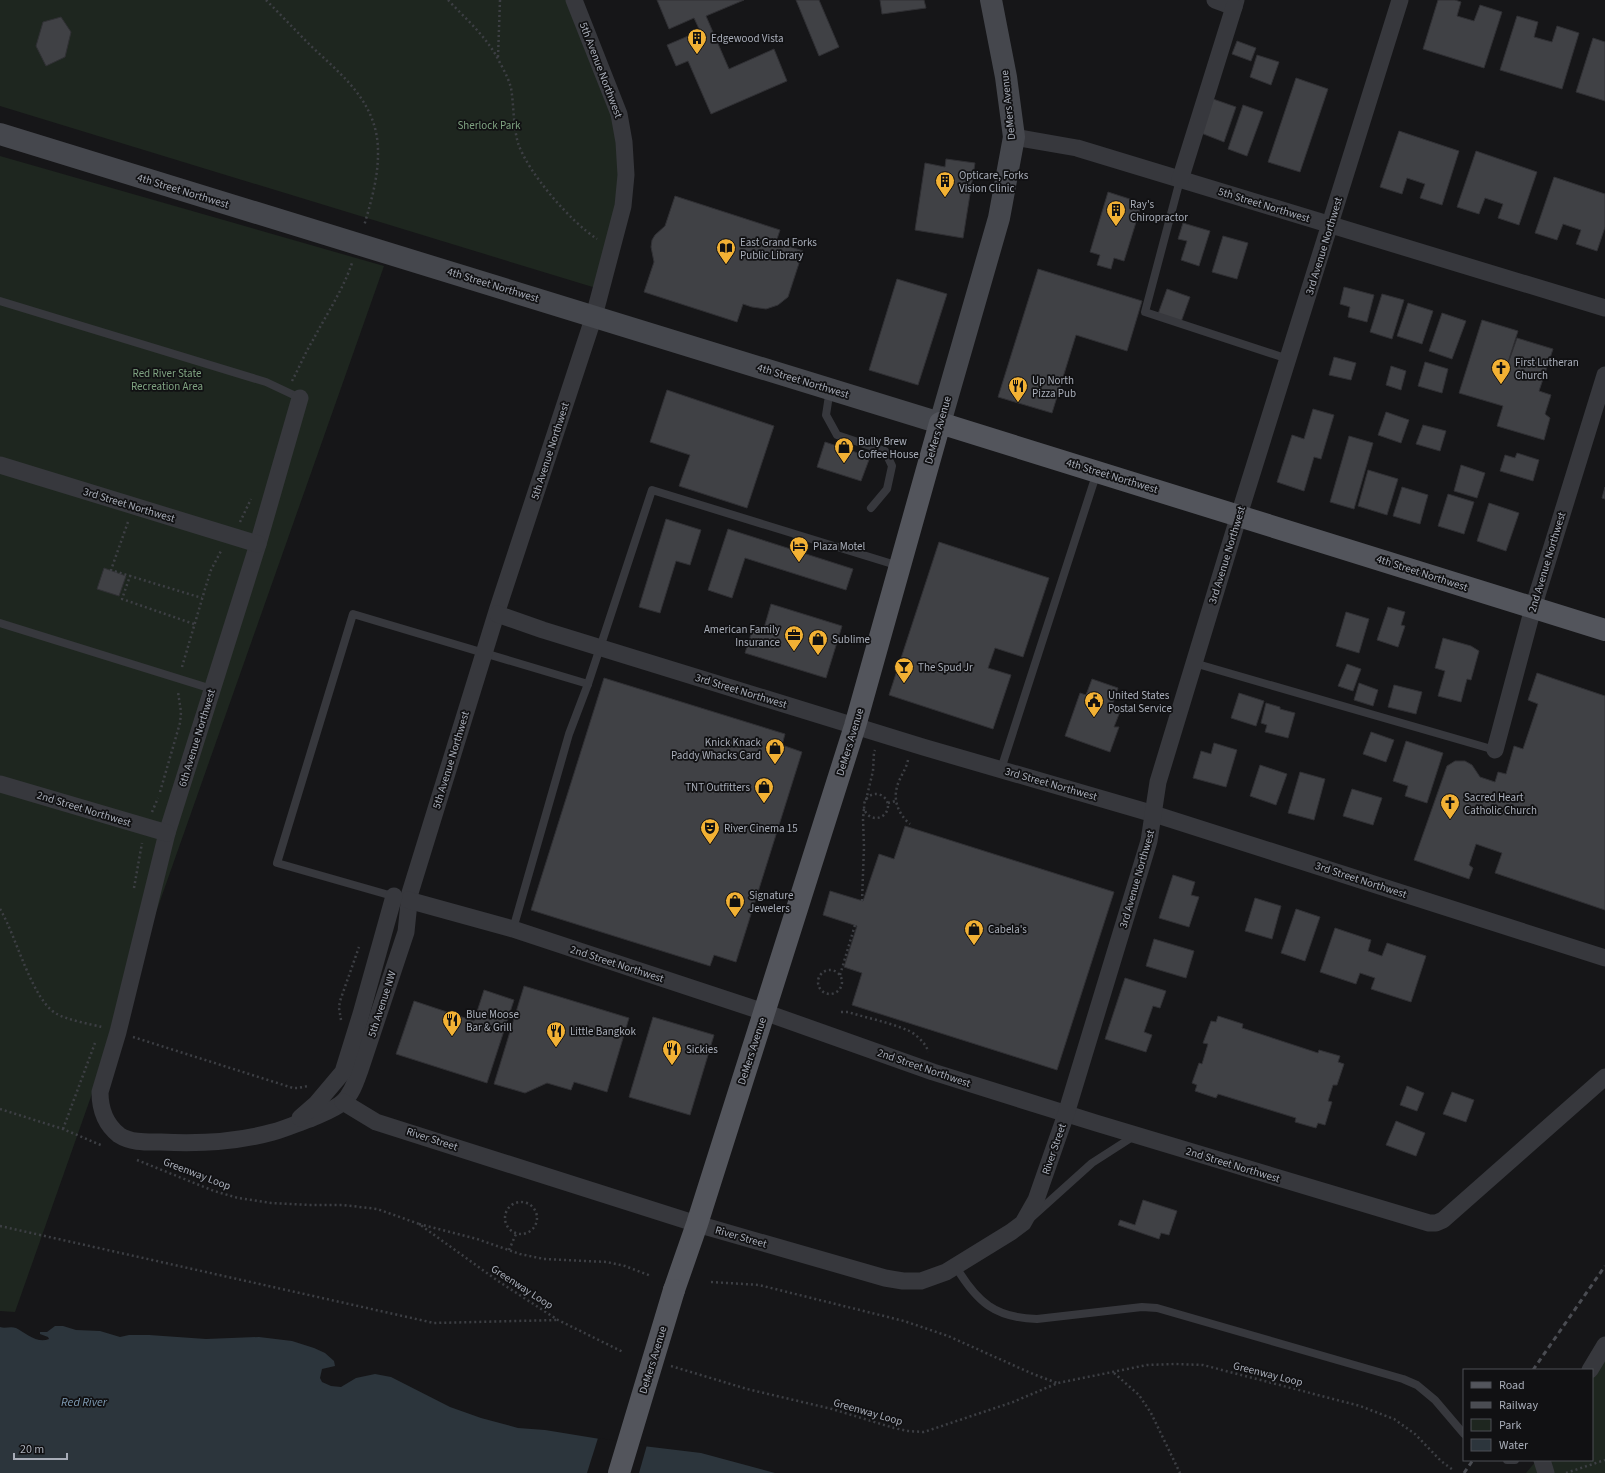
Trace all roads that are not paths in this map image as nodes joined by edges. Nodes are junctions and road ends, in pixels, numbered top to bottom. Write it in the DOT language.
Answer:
graph roads {
  1 [pos="574,0"];
  2 [pos="991,0"];
  3 [pos="1215,0"];
  4 [pos="1400,0"];
  5 [pos="1235,3"];
  6 [pos="0,134"];
  7 [pos="1014,137"];
  8 [pos="1180,180"];
  9 [pos="1330,226"];
  10 [pos="0,301"];
  11 [pos="1605,308"];
  12 [pos="594,316"];
  13 [pos="1288,359"];
  14 [pos="1605,375"];
  15 [pos="830,389"];
  16 [pos="300,398"];
  17 [pos="940,423"];
  18 [pos="0,465"];
  19 [pos="1097,472"];
  20 [pos="871,508"];
  21 [pos="1239,515"];
  22 [pos="258,544"];
  23 [pos="901,566"];
  24 [pos="1533,608"];
  25 [pos="497,614"];
  26 [pos="0,623"];
  27 [pos="1605,630"];
  28 [pos="599,646"];
  29 [pos="485,653"];
  30 [pos="1194,663"];
  31 [pos="588,684"];
  32 [pos="212,689"];
  33 [pos="855,726"];
  34 [pos="1495,750"];
  35 [pos="1001,769"];
  36 [pos="0,784"];
  37 [pos="1154,814"];
  38 [pos="167,833"];
  39 [pos="401,898"];
  40 [pos="513,929"];
  41 [pos="1605,958"];
  42 [pos="764,1012"];
  43 [pos="1605,1077"];
  44 [pos="343,1102"];
  45 [pos="1066,1114"];
  46 [pos="293,1125"];
  47 [pos="1135,1135"];
  48 [pos="1023,1223"];
  49 [pos="697,1224"];
  50 [pos="956,1267"];
  51 [pos="1605,1345"];
  52 [pos="1591,1369"];
  53 [pos="1463,1433"];
  54 [pos="1542,1461"];
  55 [pos="619,1473"];
  56 [pos="1546,1473"];
  1 -- 12 [label="street, 5th Avenue Northwest"];
  2 -- 7 [label="street, DeMers Avenue"];
  3 -- 5 [label="street"];
  4 -- 9 [label="street, 3rd Avenue Northwest"];
  5 -- 8 [label="street"];
  6 -- 12 [label="street, 4th Street Northwest"];
  7 -- 8 [label="street, 5th Street Northwest"];
  7 -- 17 [label="street, DeMers Avenue"];
  8 -- 9 [label="street, 5th Street Northwest"];
  8 -- 13 [label="lane"];
  9 -- 11 [label="street, 5th Street Northwest"];
  9 -- 13 [label="street, 3rd Avenue Northwest"];
  10 -- 16 [label="lane"];
  12 -- 15 [label="street, 4th Street Northwest"];
  12 -- 25 [label="street, 5th Avenue Northwest"];
  13 -- 21 [label="street, 3rd Avenue Northwest"];
  14 -- 24 [label="street, 2nd Avenue Northwest"];
  15 -- 17 [label="street, 4th Street Northwest"];
  15 -- 20 [label="lane"];
  16 -- 22 [label="street, 6th Avenue Northwest"];
  17 -- 19 [label="main road, 4th Street Northwest"];
  17 -- 23 [label="main road, DeMers Avenue"];
  18 -- 22 [label="street, 3rd Street Northwest"];
  19 -- 21 [label="main road, 4th Street Northwest"];
  19 -- 35 [label="lane"];
  21 -- 24 [label="main road, 4th Street Northwest"];
  21 -- 30 [label="street, 3rd Avenue Northwest"];
  22 -- 32 [label="street, 6th Avenue Northwest"];
  23 -- 28 [label="lane"];
  23 -- 33 [label="main road, DeMers Avenue"];
  24 -- 27 [label="main road, 4th Street Northwest"];
  24 -- 34 [label="street, 2nd Avenue Northwest"];
  25 -- 28 [label="street, 3rd Street Northwest"];
  25 -- 29 [label="street, 5th Avenue Northwest"];
  26 -- 32 [label="lane"];
  28 -- 31 [label="lane"];
  28 -- 33 [label="street, 3rd Street Northwest"];
  29 -- 31 [label="lane"];
  29 -- 39 [label="street, 5th Avenue Northwest"];
  29 -- 39 [label="lane"];
  30 -- 34 [label="lane"];
  30 -- 37 [label="street, 3rd Avenue Northwest"];
  31 -- 40 [label="lane"];
  32 -- 38 [label="street, 6th Avenue Northwest"];
  33 -- 35 [label="street, 3rd Street Northwest"];
  33 -- 42 [label="main road, DeMers Avenue"];
  35 -- 37 [label="street, 3rd Street Northwest"];
  36 -- 38 [label="street, 2nd Street Northwest"];
  37 -- 41 [label="street, 3rd Street Northwest"];
  37 -- 45 [label="street, 3rd Avenue Northwest"];
  38 -- 46 [label="street, 6th Avenue Northwest"];
  39 -- 40 [label="street, 2nd Street Northwest"];
  39 -- 44 [label="street, 5th Avenue NW"];
  39 -- 46 [label="street"];
  40 -- 42 [label="street, 2nd Street Northwest"];
  42 -- 45 [label="street, 2nd Street Northwest"];
  42 -- 49 [label="main road, DeMers Avenue"];
  43 -- 47 [label="street, 2nd Street Northwest"];
  44 -- 46 [label="street, 6th Avenue Northwest"];
  44 -- 49 [label="street, River Street"];
  45 -- 47 [label="street, 2nd Street Northwest"];
  45 -- 48 [label="street, River Street"];
  47 -- 48 [label="lane"];
  48 -- 50 [label="street, River Street"];
  49 -- 50 [label="street, River Street"];
  49 -- 55 [label="main road, DeMers Avenue, bridge"];
  50 -- 53 [label="lane"];
  51 -- 52 [label="street"];
  54 -- 56 [label="street"];
}
